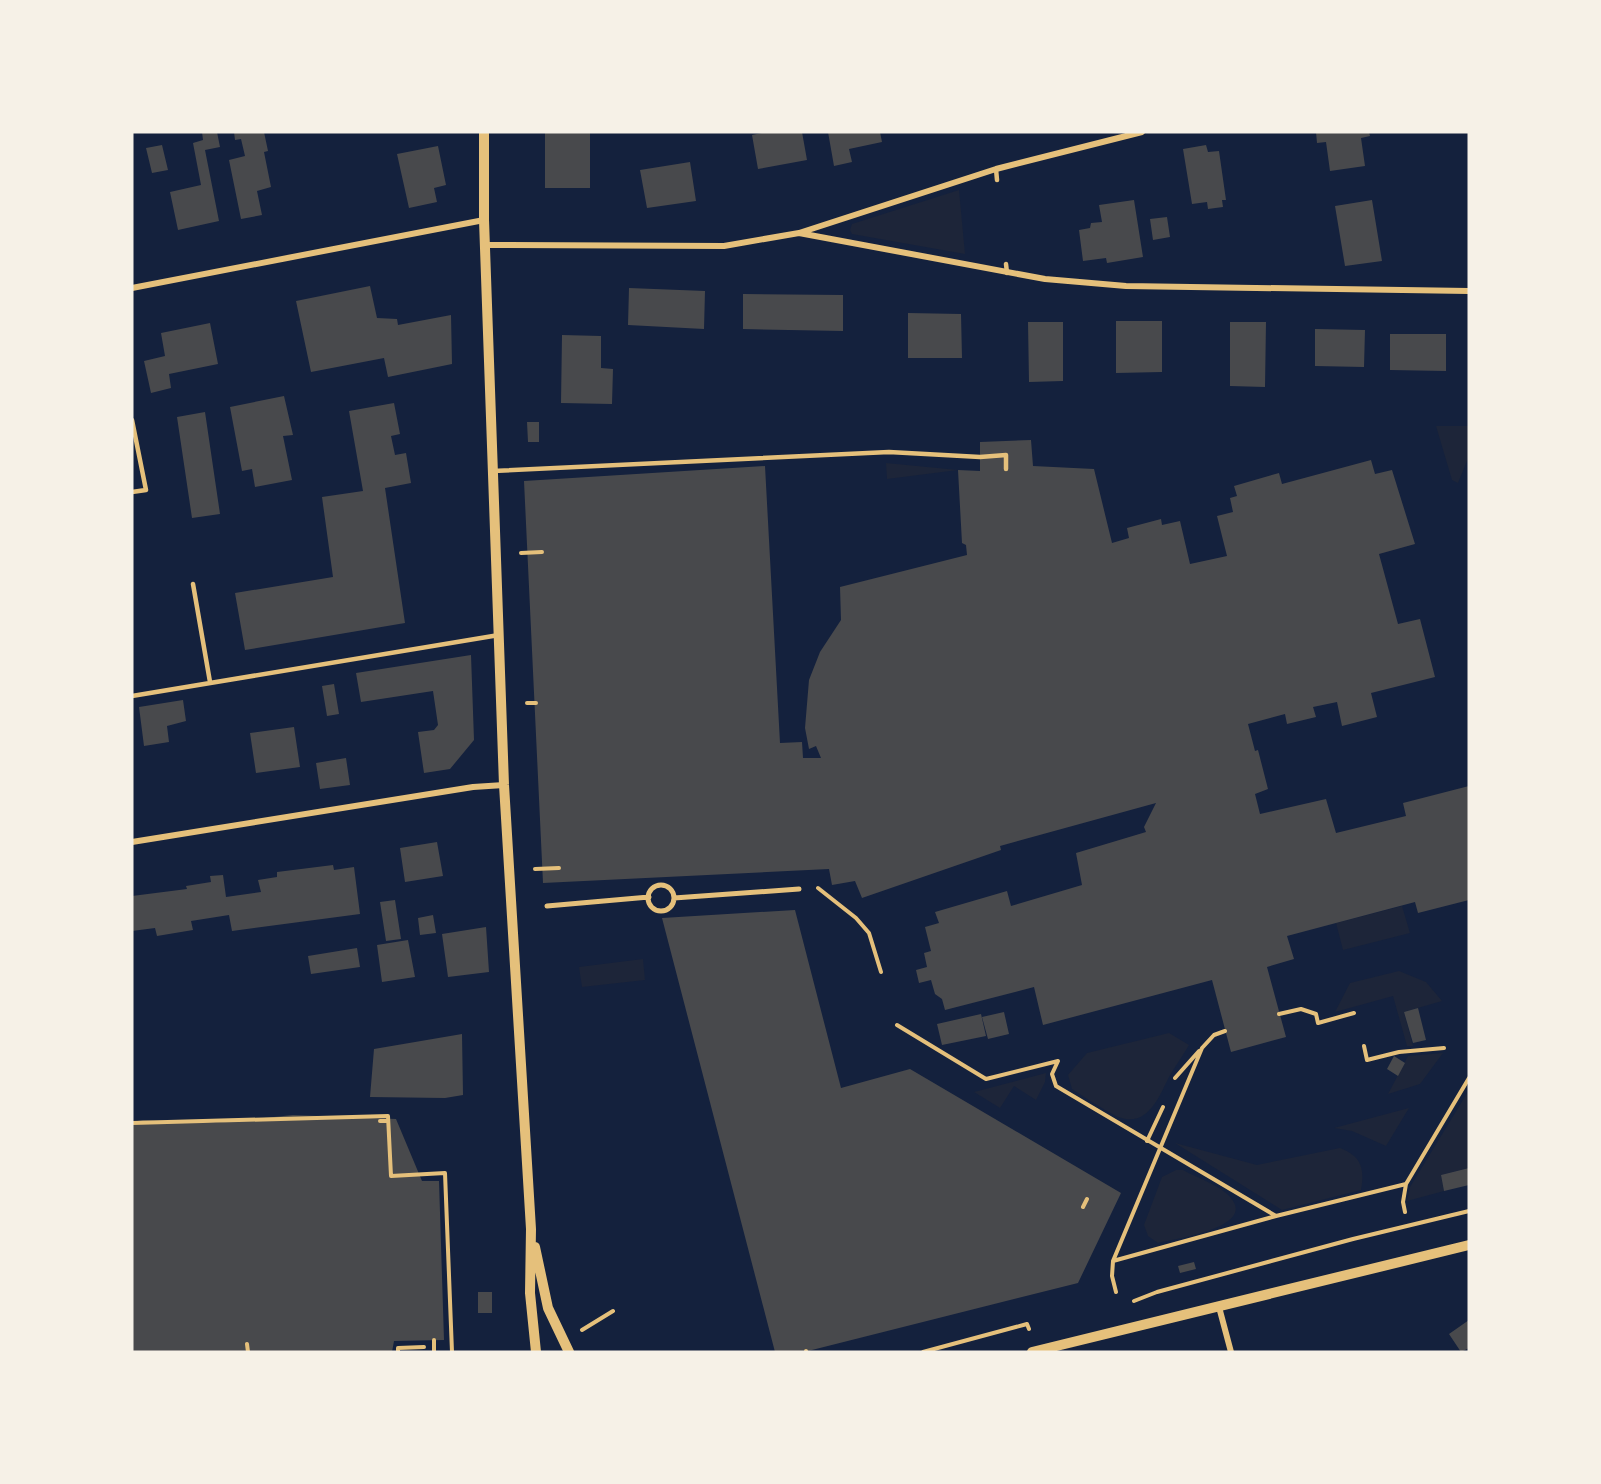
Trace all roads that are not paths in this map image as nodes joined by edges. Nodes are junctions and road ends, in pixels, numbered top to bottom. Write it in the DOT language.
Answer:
graph roads {
  1 [pos="484,132"];
  2 [pos="1142,132"];
  3 [pos="996,169"];
  4 [pos="998,180"];
  5 [pos="484,220"];
  6 [pos="800,233"];
  7 [pos="485,245"];
  8 [pos="1006,264"];
  9 [pos="1007,273"];
  10 [pos="132,288"];
  11 [pos="1469,291"];
  12 [pos="132,420"];
  13 [pos="1006,469"];
  14 [pos="493,471"];
  15 [pos="132,492"];
  16 [pos="193,584"];
  17 [pos="499,635"];
  18 [pos="210,682"];
  19 [pos="132,696"];
  20 [pos="504,785"];
  21 [pos="132,842"];
  22 [pos="799,889"];
  23 [pos="649,897"];
  24 [pos="674,898"];
  25 [pos="547,906"];
  26 [pos="531,1229"];
  27 [pos="1469,1245"];
  28 [pos="1219,1307"];
  29 [pos="536,1352"];
  30 [pos="569,1352"];
  31 [pos="1032,1352"];
  32 [pos="1231,1352"];
  1 -- 5 [label="street"];
  2 -- 3 [label="street"];
  3 -- 4 [label="lane"];
  3 -- 6 [label="street"];
  5 -- 7 [label="street"];
  5 -- 10 [label="street"];
  6 -- 7 [label="street"];
  6 -- 9 [label="street"];
  7 -- 14 [label="street"];
  8 -- 9 [label="lane"];
  9 -- 11 [label="street"];
  12 -- 15 [label="lane"];
  13 -- 14 [label="lane"];
  14 -- 17 [label="street"];
  16 -- 18 [label="lane"];
  17 -- 18 [label="lane"];
  17 -- 20 [label="street"];
  18 -- 19 [label="lane"];
  20 -- 21 [label="street"];
  20 -- 26 [label="street"];
  22 -- 24 [label="street"];
  23 -- 24 [label="street"];
  23 -- 24 [label="street"];
  23 -- 25 [label="street"];
  26 -- 29 [label="street"];
  26 -- 30 [label="street"];
  27 -- 28 [label="street"];
  28 -- 31 [label="street"];
  28 -- 32 [label="street"];
}
